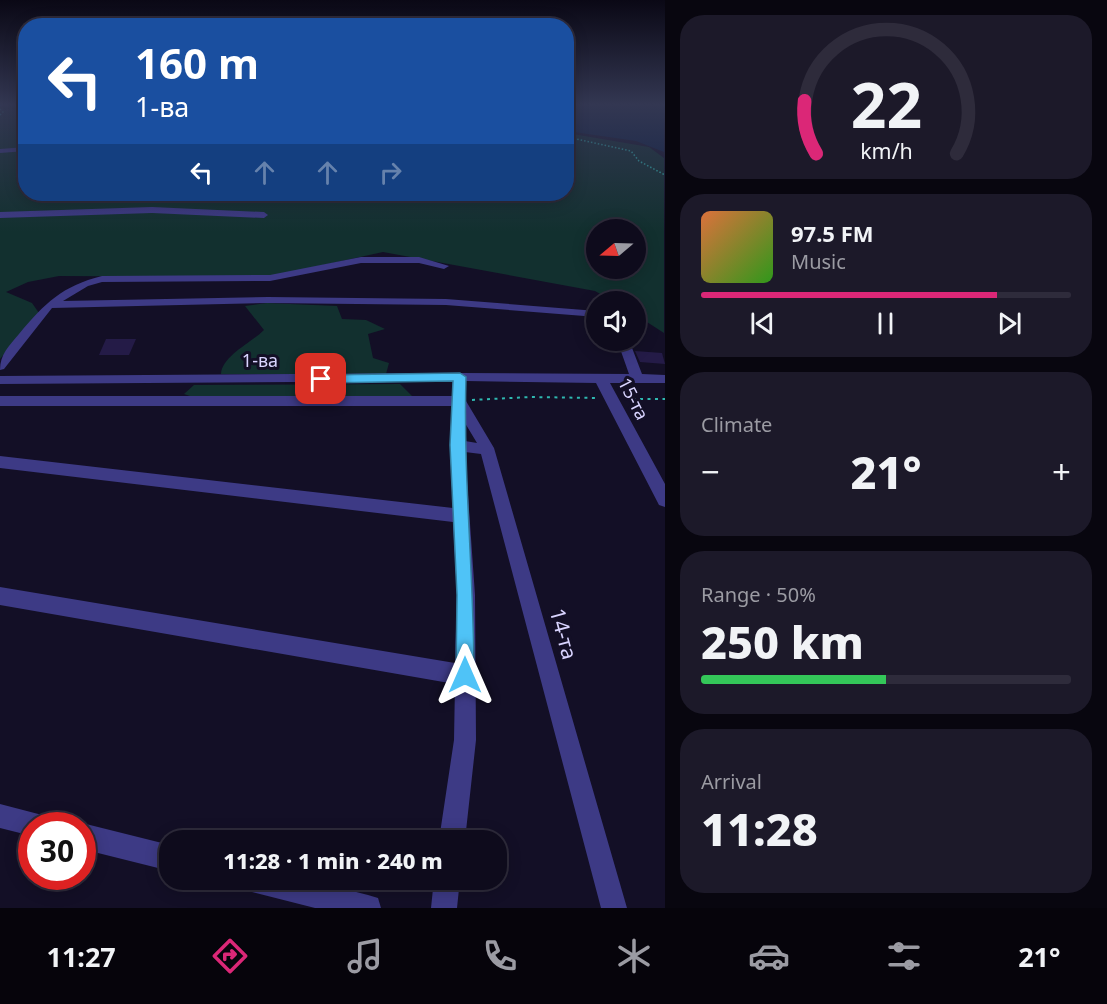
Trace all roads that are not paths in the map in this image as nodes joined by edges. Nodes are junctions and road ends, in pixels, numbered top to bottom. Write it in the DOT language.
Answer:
graph roads {
  1 [pos="18,150"];
  2 [pos="0,151"];
  3 [pos="0,215"];
  4 [pos="264,215"];
  5 [pos="444,266"];
  6 [pos="49,305"];
  7 [pos="586,313"];
  8 [pos="627,351"];
  9 [pos="0,366"];
  10 [pos="460,377"];
  11 [pos="601,379"];
  12 [pos="637,379"];
  13 [pos="664,379"];
  14 [pos="0,380"];
  15 [pos="0,401"];
  16 [pos="459,401"];
  17 [pos="457,445"];
  18 [pos="487,448"];
  19 [pos="0,462"];
  20 [pos="664,500"];
  21 [pos="462,516"];
  22 [pos="0,596"];
  23 [pos="465,675"];
  24 [pos="0,816"];
  25 [pos="18,820"];
  26 [pos="453,830"];
  27 [pos="96,840"];
  28 [pos="159,855"];
  29 [pos="296,890"];
  30 [pos="446,890"];
  31 [pos="368,908"];
  32 [pos="444,908"];
  33 [pos="614,908"];
  1 -- 2 [label="street"];
  3 -- 4 [label="street"];
  5 -- 6 [label="street"];
  6 -- 7 [label="street"];
  6 -- 9 [label="street"];
  8 -- 12 [label="street"];
  10 -- 11 [label="street, 1-ва"];
  10 -- 14 [label="street, 1-ва"];
  10 -- 16 [label="street"];
  11 -- 12 [label="street, 1-ва"];
  11 -- 20 [label="street, 15-та"];
  12 -- 13 [label="street, 1-ва"];
  15 -- 16 [label="street"];
  16 -- 17 [label="street"];
  16 -- 18 [label="street, 14-та"];
  17 -- 18 [label="street"];
  17 -- 21 [label="street"];
  18 -- 33 [label="street, 14-та"];
  19 -- 21 [label="street"];
  21 -- 23 [label="street"];
  22 -- 23 [label="street"];
  23 -- 26 [label="street"];
  24 -- 25 [label="street"];
  27 -- 28 [label="street"];
  29 -- 31 [label="street"];
  30 -- 32 [label="street"];
}
